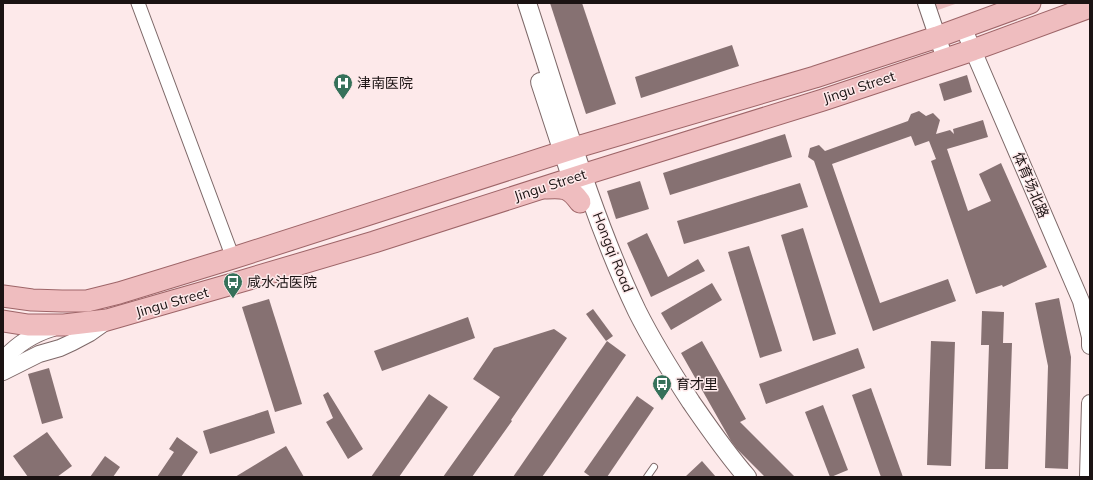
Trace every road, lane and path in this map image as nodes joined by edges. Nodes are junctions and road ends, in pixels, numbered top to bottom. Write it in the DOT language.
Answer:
graph roads {
  1 [pos="138,3"];
  2 [pos="515,3"];
  3 [pos="527,3"];
  4 [pos="926,3"];
  5 [pos="1030,3"];
  6 [pos="1090,7"];
  7 [pos="968,26"];
  8 [pos="937,36"];
  9 [pos="977,49"];
  10 [pos="945,59"];
  11 [pos="573,166"];
  12 [pos="542,188"];
  13 [pos="586,200"];
  14 [pos="233,258"];
  15 [pos="3,296"];
  16 [pos="1090,306"];
  17 [pos="107,320"];
  18 [pos="3,321"];
  19 [pos="64,325"];
  20 [pos="1090,346"];
  21 [pos="3,360"];
  22 [pos="3,372"];
  23 [pos="1090,403"];
  24 [pos="654,467"];
  25 [pos="646,477"];
  26 [pos="732,477"];
  27 [pos="747,477"];
  28 [pos="1088,477"];
  1 -- 14 [label="street"];
  2 -- 11 [label="main road, Hongqi Road"];
  3 -- 11 [label="main road, Hongqi Road"];
  4 -- 8 [label="street"];
  5 -- 7 [label="main road, Jingu Street"];
  6 -- 9 [label="main road, Jingu Street"];
  7 -- 8 [label="main road, Jingu Street"];
  7 -- 9 [label="street, 体育场北路"];
  8 -- 10 [label="street"];
  8 -- 11 [label="main road, Jingu Street"];
  9 -- 10 [label="main road, Jingu Street"];
  9 -- 16 [label="street, 体育场北路"];
  9 -- 20 [label="street, 体育场北路"];
  10 -- 11 [label="main road, Jingu Street"];
  11 -- 12 [label="main road, Jingu Street"];
  11 -- 13 [label="main road, Hongqi Road"];
  11 -- 14 [label="main road, Jingu Street"];
  12 -- 13 [label="main road"];
  12 -- 17 [label="main road, Jingu Street"];
  13 -- 26 [label="main road, Hongqi Road"];
  13 -- 27 [label="main road, Hongqi Road"];
  14 -- 15 [label="main road, Jingu Street"];
  17 -- 19 [label="main road, Jingu Street"];
  17 -- 22 [label="street"];
  18 -- 19 [label="main road, Jingu Street"];
  19 -- 21 [label="street"];
  23 -- 28 [label="street"];
  24 -- 25 [label="lane"];
}
